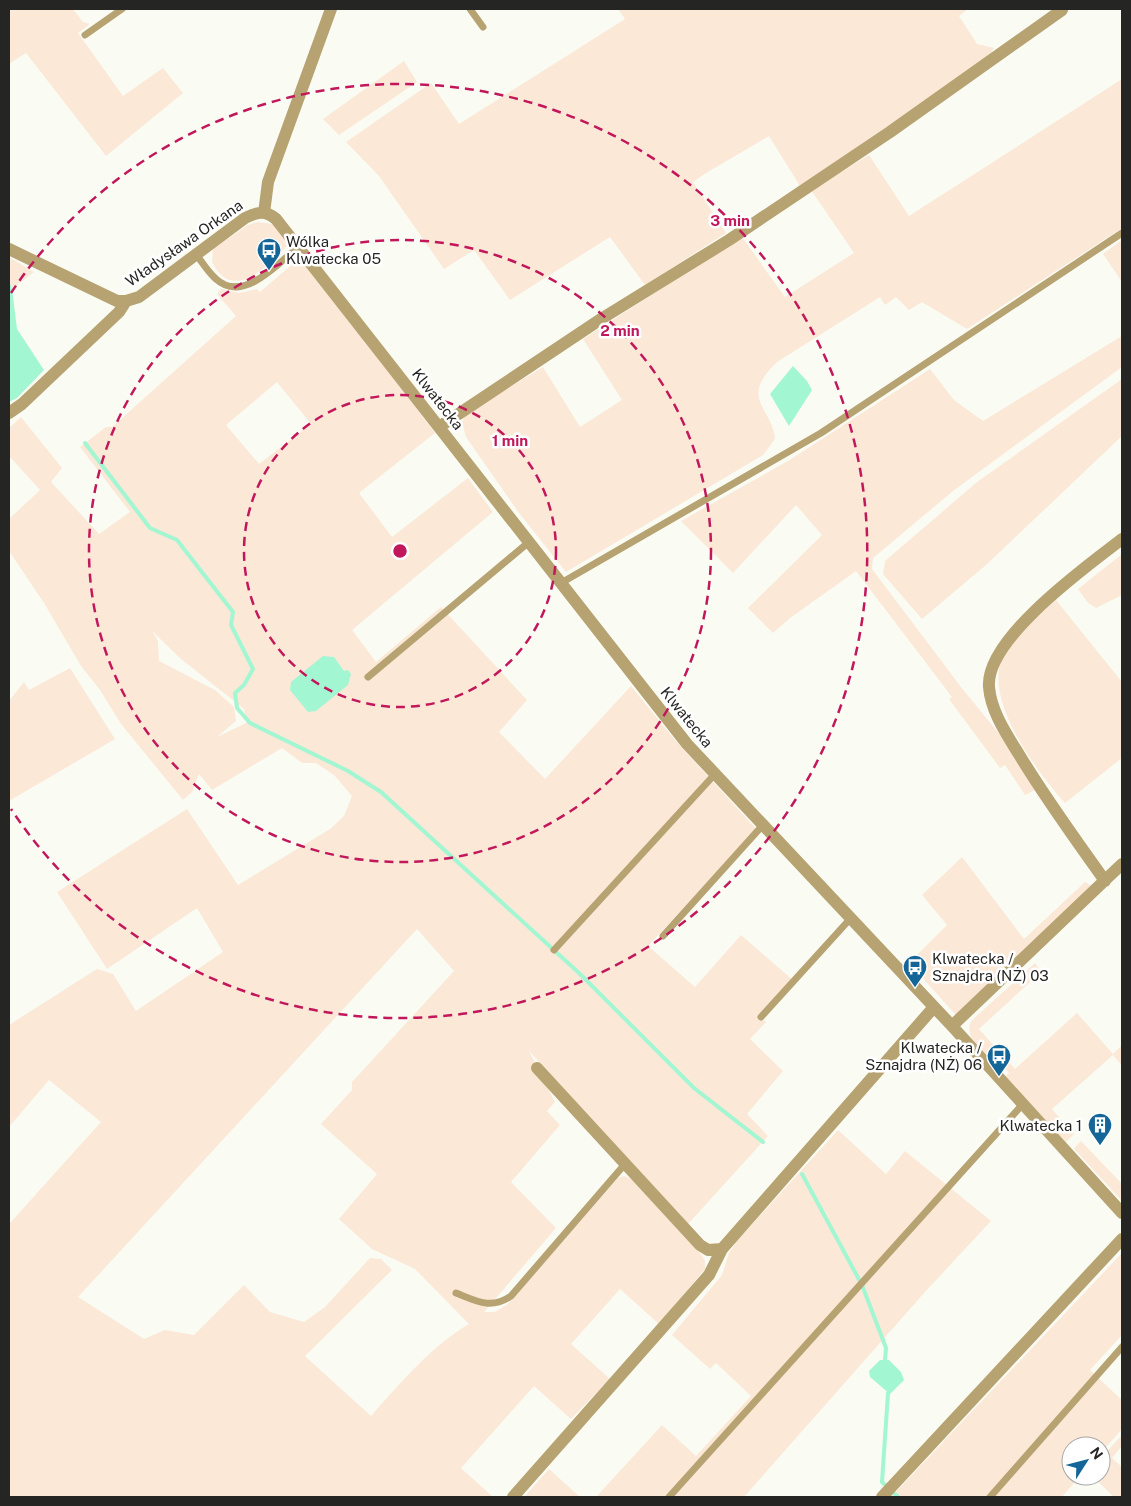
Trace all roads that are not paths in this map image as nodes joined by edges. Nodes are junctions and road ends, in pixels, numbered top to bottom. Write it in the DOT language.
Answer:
graph roads {
  1 [pos="122,9"];
  2 [pos="331,9"];
  3 [pos="470,9"];
  4 [pos="1062,10"];
  5 [pos="483,27"];
  6 [pos="85,35"];
  7 [pos="264,213"];
  8 [pos="1122,233"];
  9 [pos="299,246"];
  10 [pos="9,249"];
  11 [pos="196,254"];
  12 [pos="126,301"];
  13 [pos="9,413"];
  14 [pos="439,427"];
  15 [pos="1122,539"];
  16 [pos="529,542"];
  17 [pos="561,584"];
  18 [pos="368,677"];
  19 [pos="715,774"];
  20 [pos="762,826"];
  21 [pos="1122,864"];
  22 [pos="1105,881"];
  23 [pos="850,919"];
  24 [pos="664,936"];
  25 [pos="554,950"];
  26 [pos="934,1007"];
  27 [pos="761,1017"];
  28 [pos="952,1026"];
  29 [pos="537,1068"];
  30 [pos="1023,1104"];
  31 [pos="625,1164"];
  32 [pos="1122,1212"];
  33 [pos="1122,1239"];
  34 [pos="722,1249"];
  35 [pos="456,1293"];
  36 [pos="1122,1347"];
  37 [pos="887,1492"];
  38 [pos="512,1497"];
  39 [pos="669,1497"];
  40 [pos="990,1497"];
  1 -- 6 [label="lane"];
  2 -- 7 [label="street, Władysława Orkana"];
  3 -- 5 [label="lane"];
  4 -- 14 [label="street"];
  7 -- 9 [label="street, Klwatecka"];
  7 -- 11 [label="street, Władysława Orkana"];
  8 -- 17 [label="lane"];
  9 -- 11 [label="lane"];
  9 -- 14 [label="street, Klwatecka"];
  10 -- 12 [label="street, Władysława Orkana"];
  11 -- 12 [label="street, Władysława Orkana"];
  12 -- 13 [label="street"];
  14 -- 16 [label="street, Klwatecka"];
  15 -- 22 [label="street"];
  16 -- 17 [label="street, Klwatecka"];
  16 -- 18 [label="lane"];
  17 -- 19 [label="street, Klwatecka"];
  19 -- 20 [label="street, Klwatecka"];
  19 -- 25 [label="lane"];
  20 -- 23 [label="street, Klwatecka"];
  20 -- 24 [label="lane"];
  21 -- 22 [label="street"];
  22 -- 28 [label="street"];
  23 -- 26 [label="street, Klwatecka"];
  23 -- 27 [label="lane"];
  26 -- 28 [label="street, Klwatecka"];
  26 -- 34 [label="street"];
  28 -- 30 [label="street, Klwatecka"];
  29 -- 31 [label="street"];
  30 -- 32 [label="street, Klwatecka"];
  30 -- 39 [label="lane"];
  31 -- 34 [label="street"];
  31 -- 35 [label="lane"];
  33 -- 37 [label="street"];
  34 -- 38 [label="street"];
  36 -- 40 [label="lane"];
}
